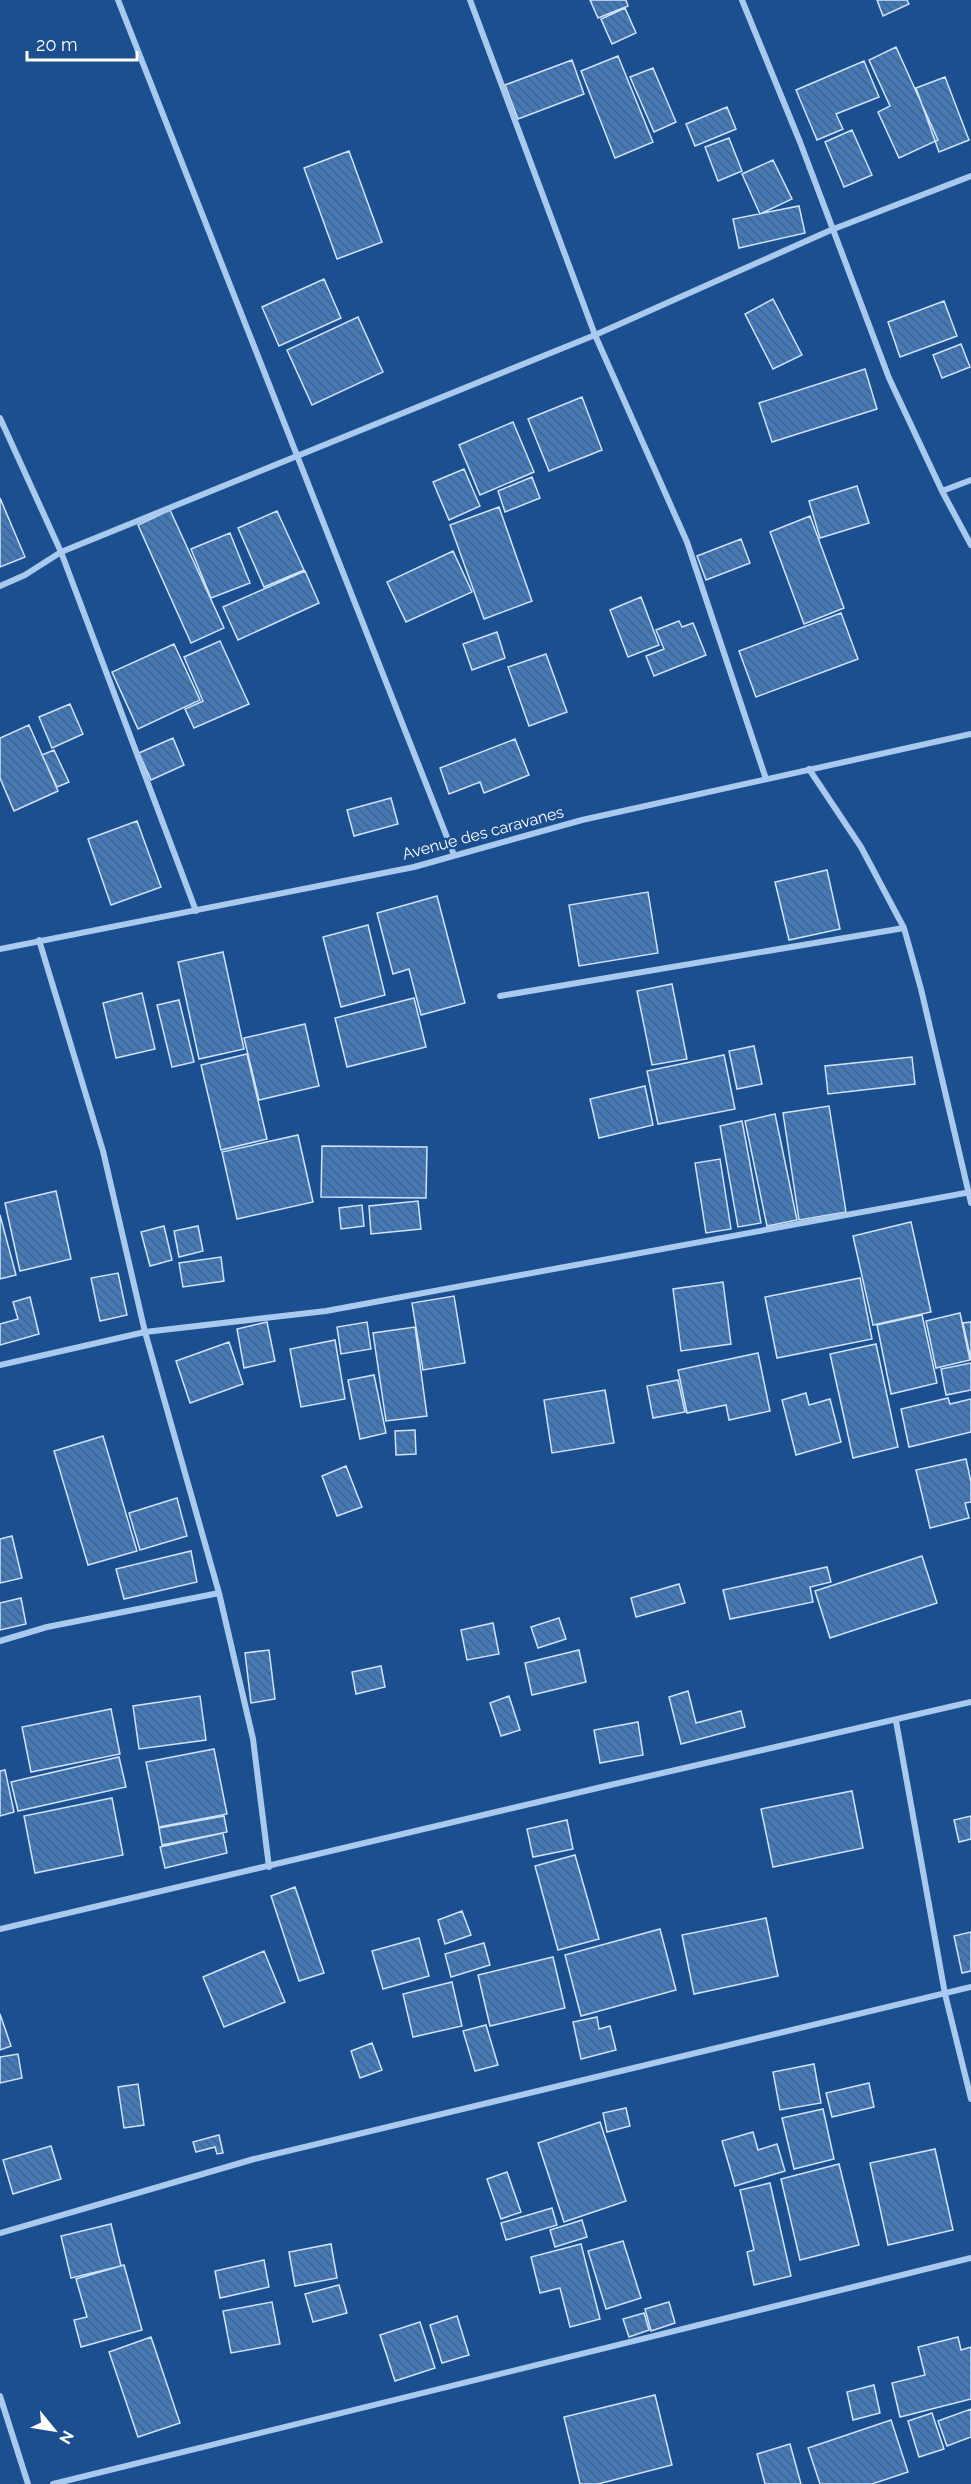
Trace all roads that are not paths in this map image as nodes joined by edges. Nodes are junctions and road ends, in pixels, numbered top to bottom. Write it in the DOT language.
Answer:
graph roads {
  1 [pos="118,0"];
  2 [pos="470,0"];
  3 [pos="742,0"];
  4 [pos="971,176"];
  5 [pos="831,230"];
  6 [pos="595,335"];
  7 [pos="0,418"];
  8 [pos="296,457"];
  9 [pos="971,480"];
  10 [pos="942,491"];
  11 [pos="971,545"];
  12 [pos="61,552"];
  13 [pos="0,586"];
  14 [pos="971,734"];
  15 [pos="808,769"];
  16 [pos="766,779"];
  17 [pos="454,855"];
  18 [pos="196,911"];
  19 [pos="904,928"];
  20 [pos="39,940"];
  21 [pos="0,949"];
  22 [pos="500,996"];
  23 [pos="970,1193"];
  24 [pos="971,1203"];
  25 [pos="145,1332"];
  26 [pos="0,1365"];
  27 [pos="219,1593"];
  28 [pos="0,1641"];
  29 [pos="971,1702"];
  30 [pos="896,1721"];
  31 [pos="269,1867"];
  32 [pos="0,1929"];
  33 [pos="971,1987"];
  34 [pos="945,1994"];
  35 [pos="971,2099"];
  36 [pos="0,2233"];
  37 [pos="971,2258"];
  38 [pos="0,2396"];
  39 [pos="28,2484"];
  40 [pos="53,2484"];
  1 -- 8 [label="street"];
  2 -- 6 [label="street"];
  3 -- 5 [label="street"];
  4 -- 5 [label="street"];
  5 -- 6 [label="street"];
  5 -- 10 [label="street"];
  6 -- 8 [label="street"];
  6 -- 16 [label="street"];
  7 -- 12 [label="street"];
  8 -- 12 [label="street"];
  8 -- 17 [label="street"];
  9 -- 10 [label="street"];
  10 -- 11 [label="street"];
  12 -- 13 [label="street"];
  12 -- 18 [label="street"];
  14 -- 15 [label="street, Avenue des caravanes"];
  15 -- 16 [label="street, Avenue des caravanes"];
  15 -- 19 [label="street"];
  16 -- 17 [label="street, Avenue des caravanes"];
  17 -- 18 [label="street, Avenue des caravanes"];
  18 -- 20 [label="street, Avenue des caravanes"];
  19 -- 22 [label="street"];
  19 -- 23 [label="street"];
  20 -- 21 [label="street, Avenue des caravanes"];
  20 -- 25 [label="street"];
  23 -- 24 [label="street"];
  23 -- 25 [label="street"];
  25 -- 26 [label="street"];
  25 -- 27 [label="street"];
  27 -- 28 [label="street"];
  27 -- 31 [label="street"];
  29 -- 30 [label="street"];
  30 -- 31 [label="street"];
  30 -- 34 [label="street"];
  31 -- 32 [label="street"];
  33 -- 34 [label="street"];
  34 -- 35 [label="street"];
  34 -- 36 [label="street"];
  37 -- 40 [label="street"];
  38 -- 39 [label="street"];
}
